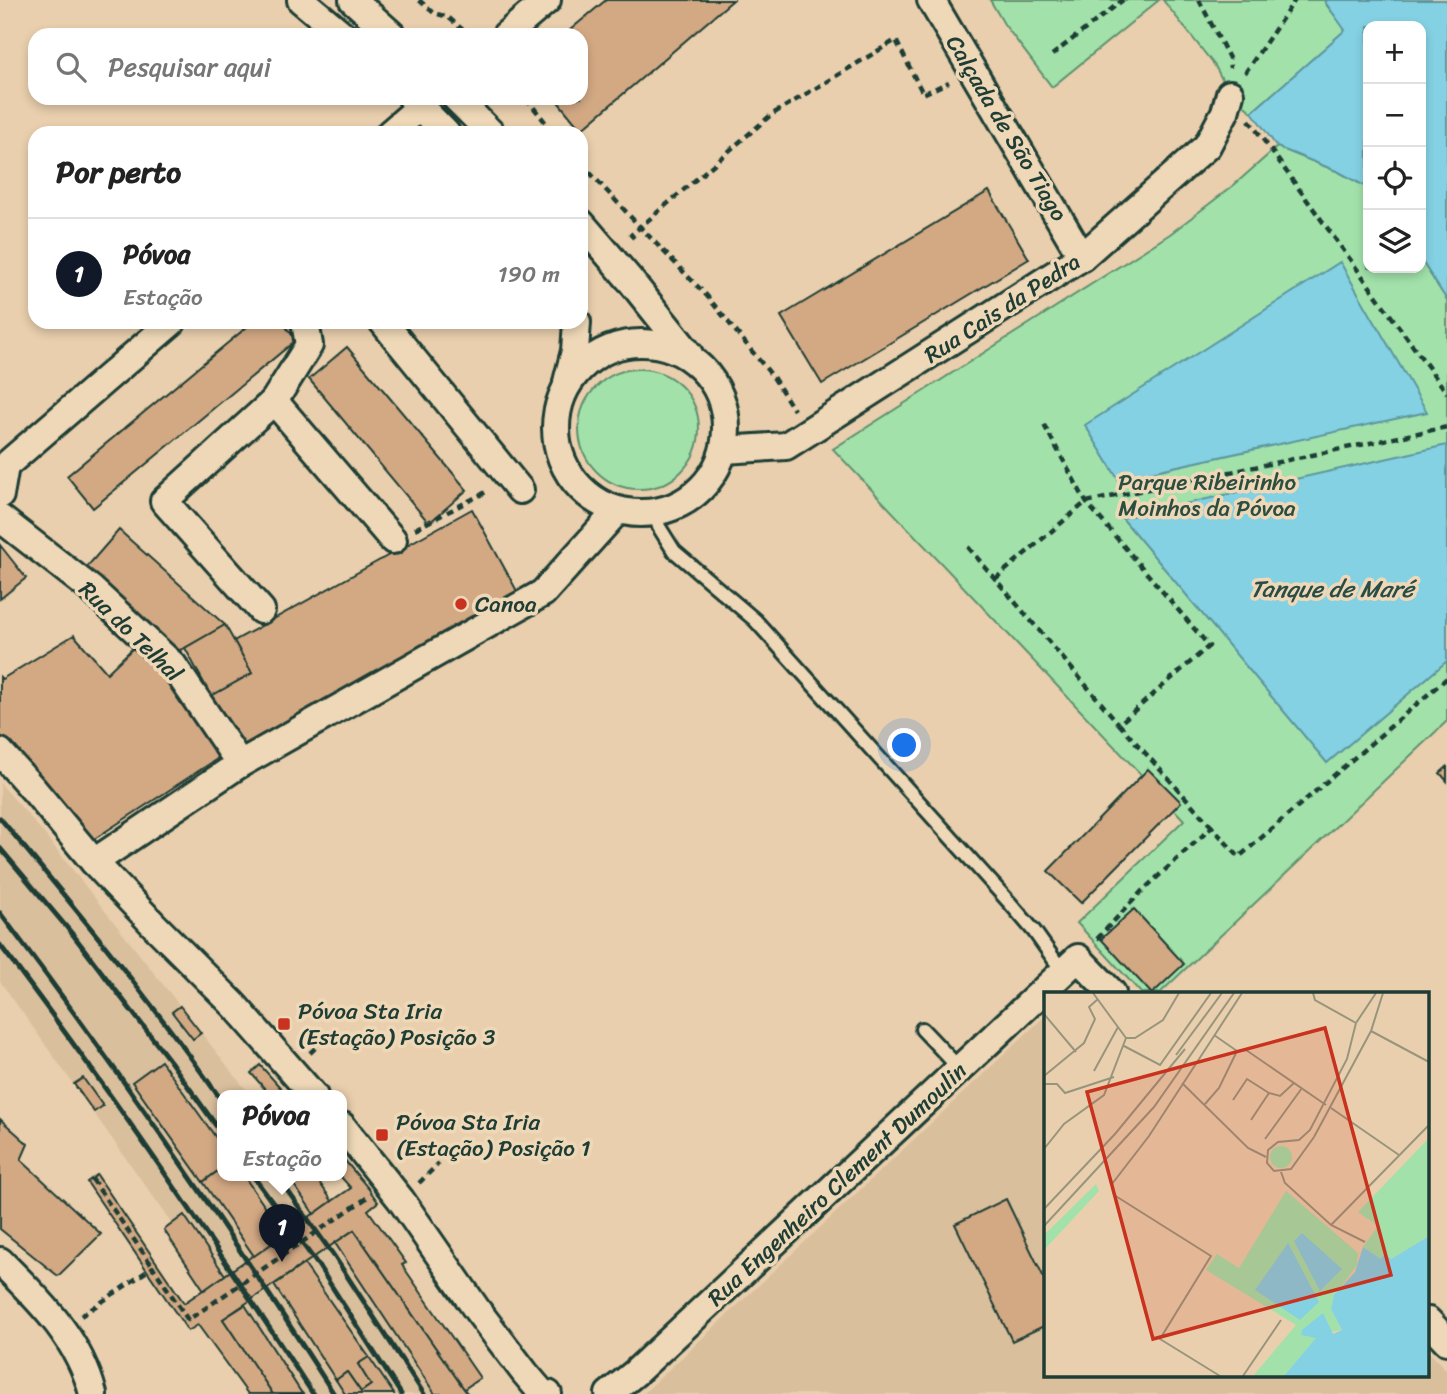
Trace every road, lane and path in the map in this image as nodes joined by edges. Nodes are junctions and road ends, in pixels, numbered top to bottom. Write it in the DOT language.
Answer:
graph roads {
  1 [pos="301,0"];
  2 [pos="353,0"];
  3 [pos="419,0"];
  4 [pos="547,0"];
  5 [pos="931,0"];
  6 [pos="1123,0"];
  7 [pos="1199,0"];
  8 [pos="1295,0"];
  9 [pos="335,28"];
  10 [pos="384,28"];
  11 [pos="460,28"];
  12 [pos="514,28"];
  13 [pos="1052,55"];
  14 [pos="973,71"];
  15 [pos="1230,94"];
  16 [pos="413,105"];
  17 [pos="419,105"];
  18 [pos="463,105"];
  19 [pos="532,105"];
  20 [pos="396,126"];
  21 [pos="439,126"];
  22 [pos="484,126"];
  23 [pos="548,126"];
  24 [pos="588,171"];
  25 [pos="640,228"];
  26 [pos="588,231"];
  27 [pos="639,244"];
  28 [pos="1082,257"];
  29 [pos="165,329"];
  30 [pos="306,329"];
  31 [pos="389,329"];
  32 [pos="577,329"];
  33 [pos="694,361"];
  34 [pos="565,390"];
  35 [pos="1447,393"];
  36 [pos="274,401"];
  37 [pos="1044,425"];
  38 [pos="1447,427"];
  39 [pos="805,433"];
  40 [pos="724,450"];
  41 [pos="516,484"];
  42 [pos="0,495"];
  43 [pos="1086,502"];
  44 [pos="617,511"];
  45 [pos="655,513"];
  46 [pos="0,518"];
  47 [pos="393,540"];
  48 [pos="968,547"];
  49 [pos="995,579"];
  50 [pos="261,610"];
  51 [pos="1447,678"];
  52 [pos="1119,724"];
  53 [pos="0,752"];
  54 [pos="238,765"];
  55 [pos="1212,827"];
  56 [pos="93,862"];
  57 [pos="1071,965"];
  58 [pos="1111,992"];
  59 [pos="922,1028"];
  60 [pos="960,1069"];
  61 [pos="309,1090"];
  62 [pos="347,1133"];
  63 [pos="92,1179"];
  64 [pos="368,1198"];
  65 [pos="0,1261"];
  66 [pos="153,1267"];
  67 [pos="81,1317"];
  68 [pos="1430,1323"];
  69 [pos="1447,1341"];
  70 [pos="93,1394"];
  71 [pos="548,1394"];
  72 [pos="609,1394"];
  1 -- 9 [label="street"];
  2 -- 10 [label="street"];
  3 -- 11 [label="path"];
  4 -- 12 [label="street"];
  5 -- 14 [label="street, Calçada de São Tiago"];
  6 -- 13 [label="path"];
  7 -- 15 [label="path"];
  8 -- 15 [label="path"];
  14 -- 25 [label="path"];
  14 -- 28 [label="street, Calçada de São Tiago"];
  15 -- 28 [label="street, Rua Cais da Pedra"];
  15 -- 35 [label="path"];
  16 -- 20 [label="street"];
  17 -- 21 [label="street"];
  18 -- 22 [label="street"];
  19 -- 23 [label="path"];
  24 -- 25 [label="path"];
  25 -- 27 [label="path"];
  25 -- 39 [label="path"];
  26 -- 33 [label="street"];
  28 -- 39 [label="street, Rua Cais da Pedra"];
  29 -- 42 [label="street"];
  30 -- 36 [label="street"];
  31 -- 41 [label="street"];
  32 -- 34 [label="street"];
  33 -- 34 [label="street"];
  33 -- 40 [label="street"];
  34 -- 44 [label="street"];
  36 -- 47 [label="street"];
  36 -- 50 [label="street"];
  37 -- 43 [label="path"];
  38 -- 43 [label="path"];
  39 -- 40 [label="street, Rua Cais da Pedra"];
  40 -- 45 [label="street"];
  41 -- 47 [label="path"];
  43 -- 49 [label="path"];
  43 -- 52 [label="path"];
  44 -- 45 [label="street"];
  44 -- 54 [label="street"];
  45 -- 57 [label="lane"];
  46 -- 54 [label="street, Rua do Telhal"];
  48 -- 49 [label="path"];
  49 -- 52 [label="path"];
  51 -- 55 [label="path"];
  52 -- 55 [label="path"];
  53 -- 56 [label="street"];
  54 -- 56 [label="street"];
  55 -- 57 [label="path"];
  56 -- 61 [label="street"];
  57 -- 58 [label="street"];
  57 -- 60 [label="street, Rua Engenheiro Clement Dumoulin"];
  59 -- 60 [label="lane"];
  60 -- 72 [label="street, Rua Engenheiro Clement Dumoulin"];
  62 -- 71 [label="street"];
  63 -- 66 [label="path"];
  64 -- 66 [label="path, bridge"];
  65 -- 70 [label="street"];
  66 -- 67 [label="path, bridge"];
  68 -- 69 [label="street"];
}
